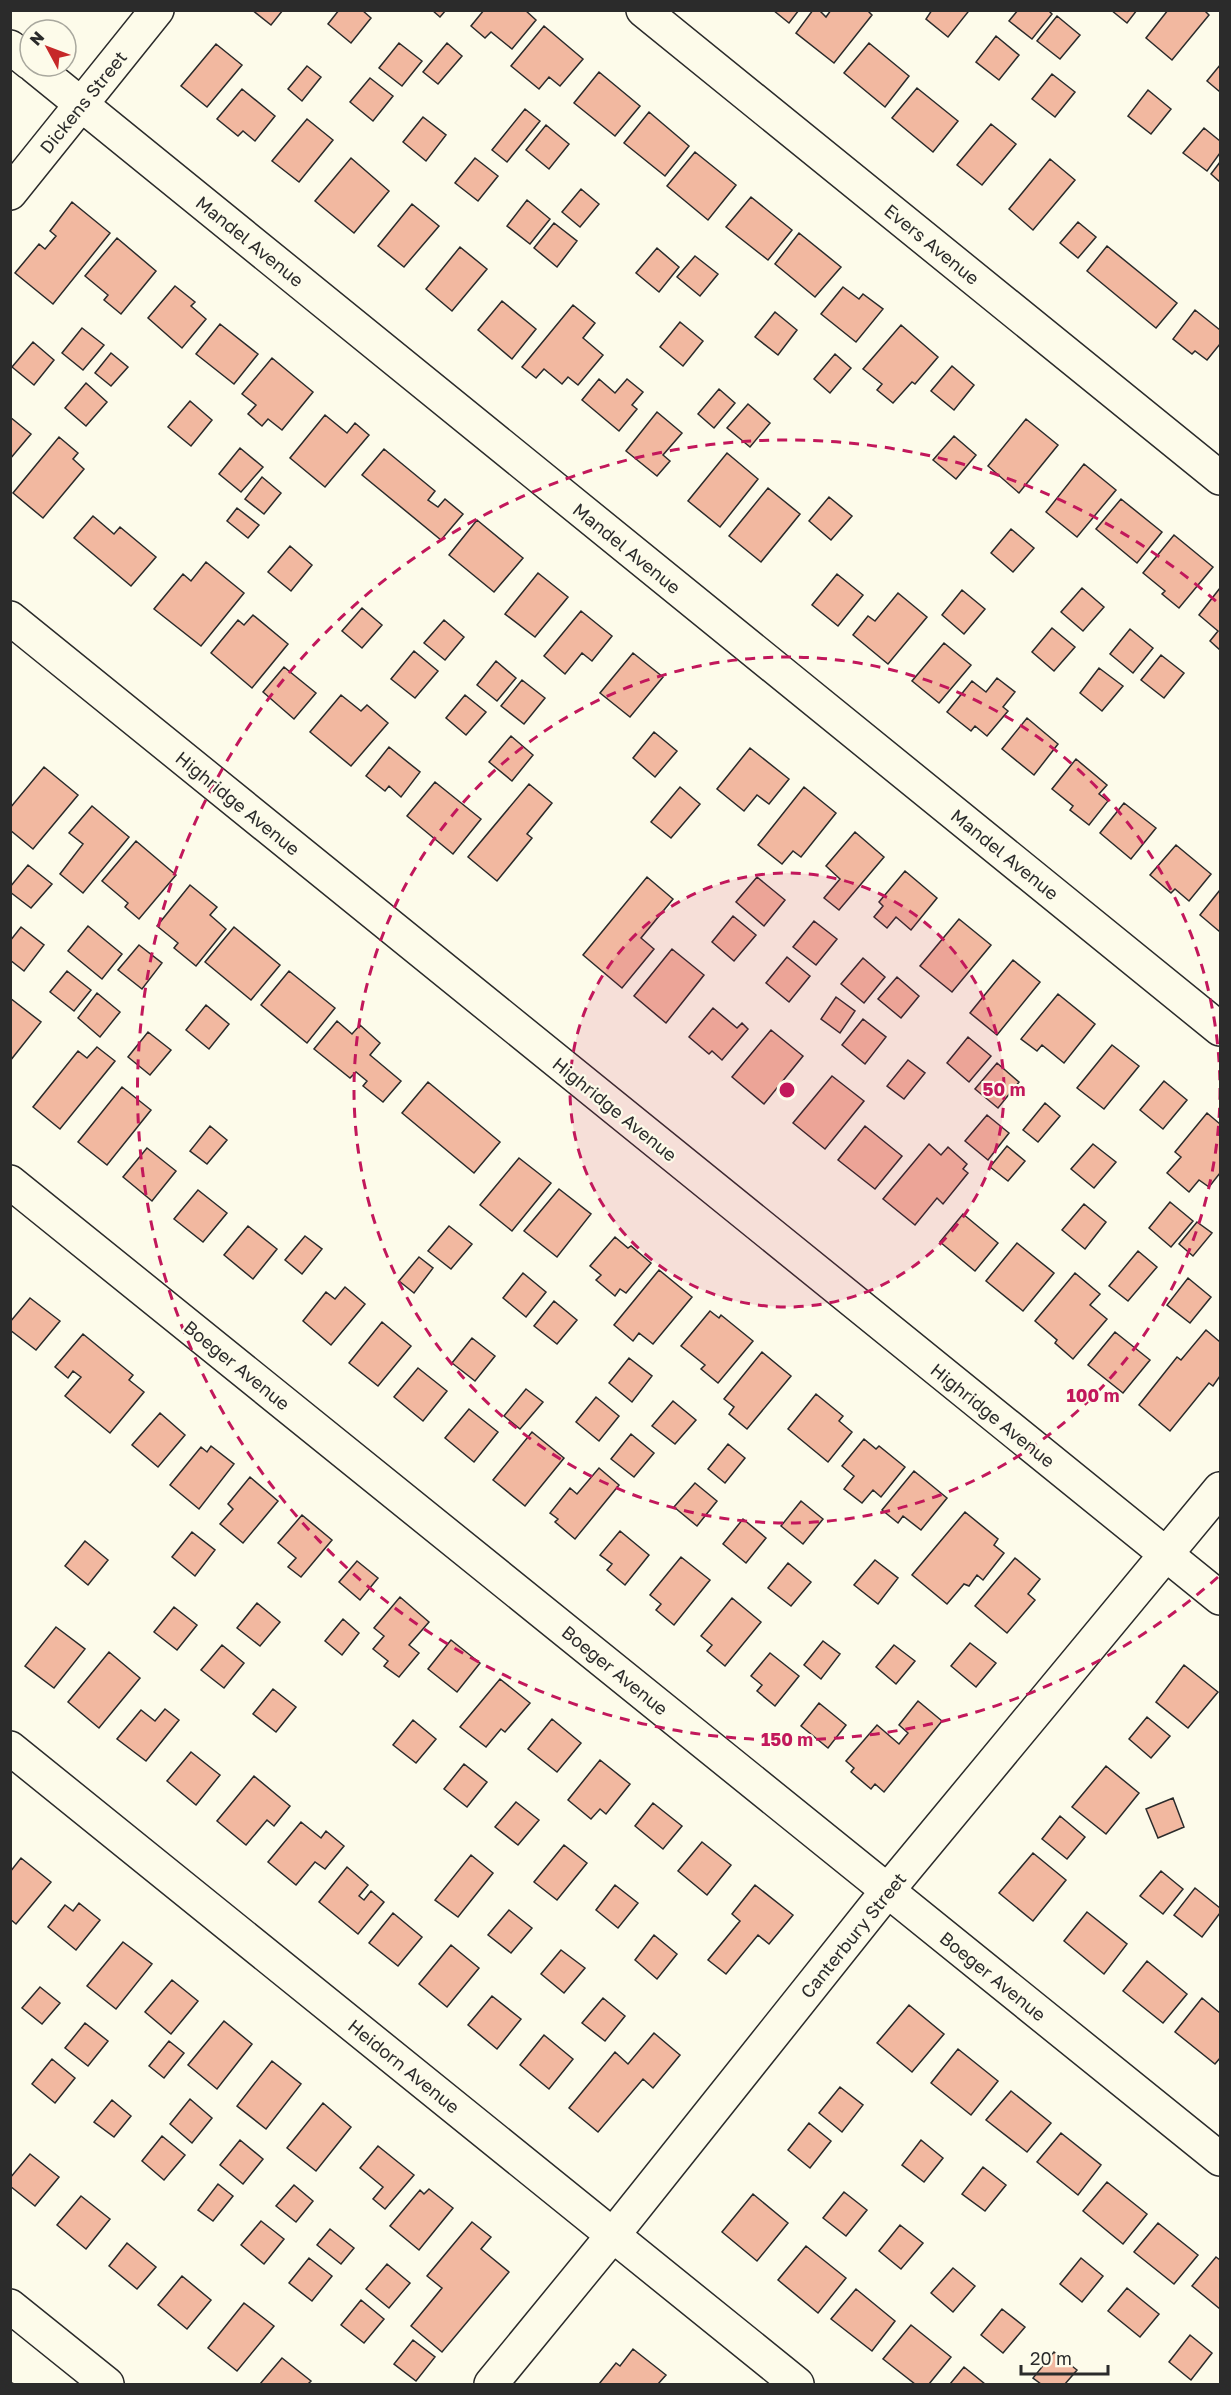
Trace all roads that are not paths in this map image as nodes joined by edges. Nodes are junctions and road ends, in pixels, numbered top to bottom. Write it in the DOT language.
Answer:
graph roads {
  1 [pos="157,10"];
  2 [pos="643,10"];
  3 [pos="49,78"];
  4 [pos="81,104"];
  5 [pos="10,193"];
  6 [pos="1221,478"];
  7 [pos="10,618"];
  8 [pos="1221,1029"];
  9 [pos="10,1182"];
  10 [pos="1221,1489"];
  11 [pos="1167,1555"];
  12 [pos="1221,1598"];
  13 [pos="10,1748"];
  14 [pos="888,1890"];
  15 [pos="1221,2159"];
  16 [pos="614,2235"];
  17 [pos="10,2306"];
  18 [pos="107,2385"];
  19 [pos="491,2385"];
  20 [pos="797,2385"];
  1 -- 4 [label="street, Dickens Street"];
  2 -- 6 [label="street, Evers Avenue"];
  3 -- 4 [label="street, Mandel Avenue"];
  4 -- 5 [label="street, Dickens Street"];
  4 -- 8 [label="street, Mandel Avenue"];
  7 -- 11 [label="street, Highridge Avenue"];
  9 -- 14 [label="street, Boeger Avenue"];
  10 -- 11 [label="street, Canterbury Street"];
  11 -- 12 [label="street, Highridge Avenue"];
  11 -- 14 [label="street, Canterbury Street"];
  13 -- 16 [label="street, Heidorn Avenue"];
  14 -- 15 [label="street, Boeger Avenue"];
  14 -- 16 [label="street, Canterbury Street"];
  16 -- 19 [label="street, Canterbury Street"];
  16 -- 20 [label="street, Heidorn Avenue"];
  17 -- 18 [label="street"];
}
